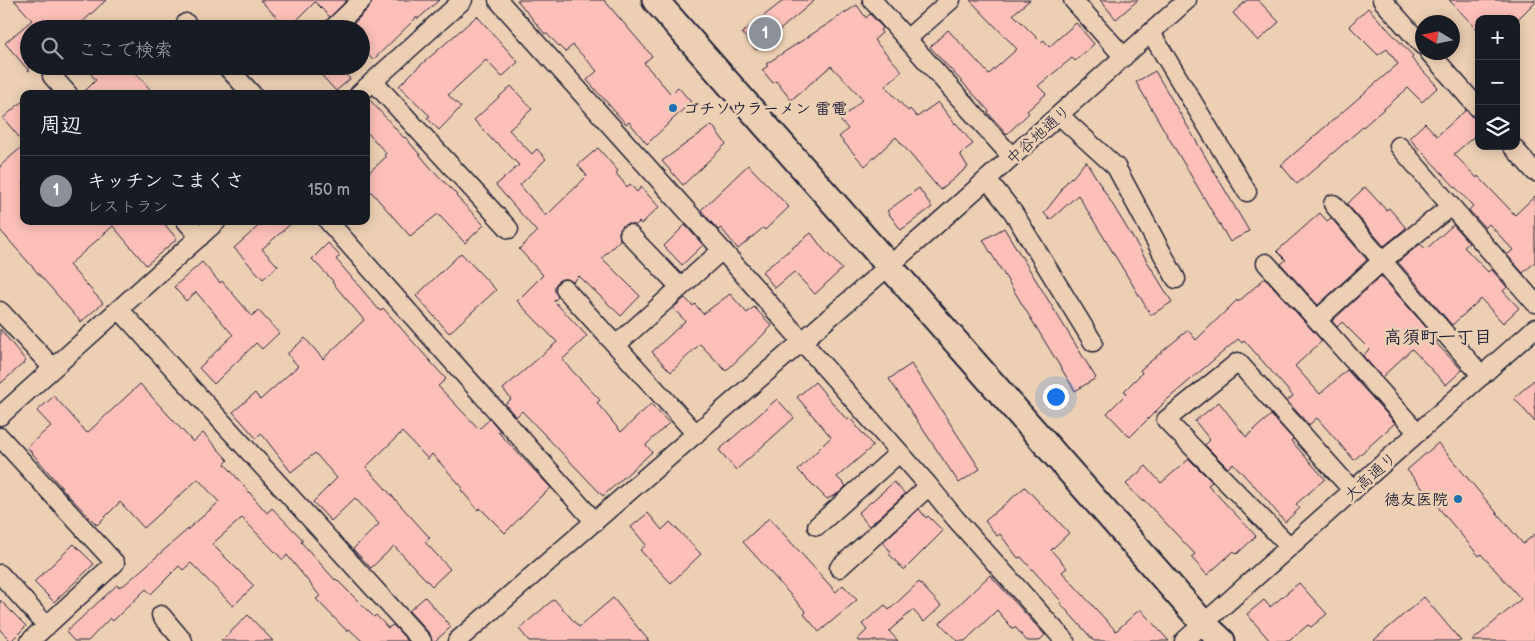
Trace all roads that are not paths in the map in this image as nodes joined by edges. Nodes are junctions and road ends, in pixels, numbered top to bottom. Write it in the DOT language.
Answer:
graph roads {
  1 [pos="362,0"];
  2 [pos="463,0"];
  3 [pos="498,0"];
  4 [pos="655,0"];
  5 [pos="872,0"];
  6 [pos="951,0"];
  7 [pos="1073,0"];
  8 [pos="1187,0"];
  9 [pos="1382,0"];
  10 [pos="341,20"];
  11 [pos="1151,33"];
  12 [pos="1415,37"];
  13 [pos="907,39"];
  14 [pos="1124,57"];
  15 [pos="1436,60"];
  16 [pos="234,75"];
  17 [pos="52,76"];
  18 [pos="373,81"];
  19 [pos="64,90"];
  20 [pos="248,90"];
  21 [pos="363,90"];
  22 [pos="1475,105"];
  23 [pos="1059,115"];
  24 [pos="1399,146"];
  25 [pos="1516,150"];
  26 [pos="1012,157"];
  27 [pos="1535,172"];
  28 [pos="987,179"];
  29 [pos="1247,192"];
  30 [pos="1333,204"];
  31 [pos="1450,206"];
  32 [pos="190,225"];
  33 [pos="213,225"];
  34 [pos="332,225"];
  35 [pos="509,229"];
  36 [pos="629,234"];
  37 [pos="200,237"];
  38 [pos="722,250"];
  39 [pos="1382,261"];
  40 [pos="1266,263"];
  41 [pos="889,267"];
  42 [pos="1176,279"];
  43 [pos="680,287"];
  44 [pos="565,289"];
  45 [pos="1535,304"];
  46 [pos="119,309"];
  47 [pos="0,311"];
  48 [pos="1317,320"];
  49 [pos="1535,328"];
  50 [pos="801,341"];
  51 [pos="1093,342"];
  52 [pos="616,345"];
  53 [pos="53,368"];
  54 [pos="1482,376"];
  55 [pos="0,416"];
  56 [pos="1418,433"];
  57 [pos="696,434"];
  58 [pos="0,437"];
  59 [pos="899,453"];
  60 [pos="929,486"];
  61 [pos="1353,491"];
  62 [pos="595,522"];
  63 [pos="817,526"];
  64 [pos="1290,547"];
  65 [pos="839,568"];
  66 [pos="0,574"];
  67 [pos="161,615"];
  68 [pos="1204,624"];
  69 [pos="47,626"];
  70 [pos="30,641"];
  71 [pos="183,641"];
  72 [pos="422,641"];
  73 [pos="457,641"];
  74 [pos="1065,641"];
  75 [pos="1184,641"];
  76 [pos="1222,641"];
  1 -- 10 [label="street"];
  2 -- 18 [label="street"];
  3 -- 38 [label="street"];
  4 -- 41 [label="street"];
  5 -- 13 [label="street"];
  6 -- 13 [label="street"];
  7 -- 14 [label="street"];
  8 -- 11 [label="street, 中谷地通り"];
  9 -- 12 [label="street"];
  11 -- 14 [label="street, 中谷地通り"];
  11 -- 29 [label="street"];
  13 -- 26 [label="street"];
  14 -- 23 [label="street, 中谷地通り"];
  15 -- 22 [label="street"];
  16 -- 20 [label="street"];
  17 -- 19 [label="street"];
  18 -- 21 [label="street"];
  18 -- 35 [label="street"];
  23 -- 26 [label="street, 中谷地通り"];
  23 -- 42 [label="street"];
  24 -- 31 [label="street"];
  25 -- 27 [label="street"];
  26 -- 28 [label="street, 中谷地通り"];
  28 -- 41 [label="street, 中谷地通り"];
  28 -- 51 [label="street"];
  30 -- 39 [label="street"];
  31 -- 39 [label="street"];
  31 -- 45 [label="street"];
  32 -- 37 [label="street"];
  33 -- 37 [label="street"];
  34 -- 62 [label="street"];
  36 -- 43 [label="street"];
  37 -- 46 [label="street"];
  38 -- 43 [label="street"];
  38 -- 50 [label="street"];
  39 -- 48 [label="street"];
  39 -- 54 [label="street"];
  40 -- 48 [label="street"];
  41 -- 50 [label="street, 中谷地通り"];
  41 -- 68 [label="street"];
  43 -- 52 [label="street"];
  44 -- 52 [label="street"];
  46 -- 53 [label="street"];
  46 -- 72 [label="street"];
  47 -- 53 [label="street"];
  48 -- 56 [label="street"];
  49 -- 54 [label="street, 大高通り"];
  50 -- 57 [label="street, 中谷地通り"];
  50 -- 59 [label="street"];
  52 -- 57 [label="street"];
  53 -- 55 [label="street"];
  54 -- 56 [label="street, 大高通り"];
  56 -- 61 [label="street, 大高通り"];
  57 -- 62 [label="street, 中谷地通り"];
  58 -- 69 [label="street"];
  59 -- 60 [label="street"];
  59 -- 63 [label="street"];
  60 -- 65 [label="street"];
  60 -- 74 [label="street"];
  61 -- 64 [label="street, 大高通り"];
  61 -- 64 [label="street"];
  62 -- 73 [label="street, 中谷地通り"];
  64 -- 68 [label="street, 大高通り"];
  66 -- 69 [label="street"];
  67 -- 71 [label="street"];
  68 -- 75 [label="street, 大高通り"];
  68 -- 76 [label="street"];
  69 -- 70 [label="street"];
}
